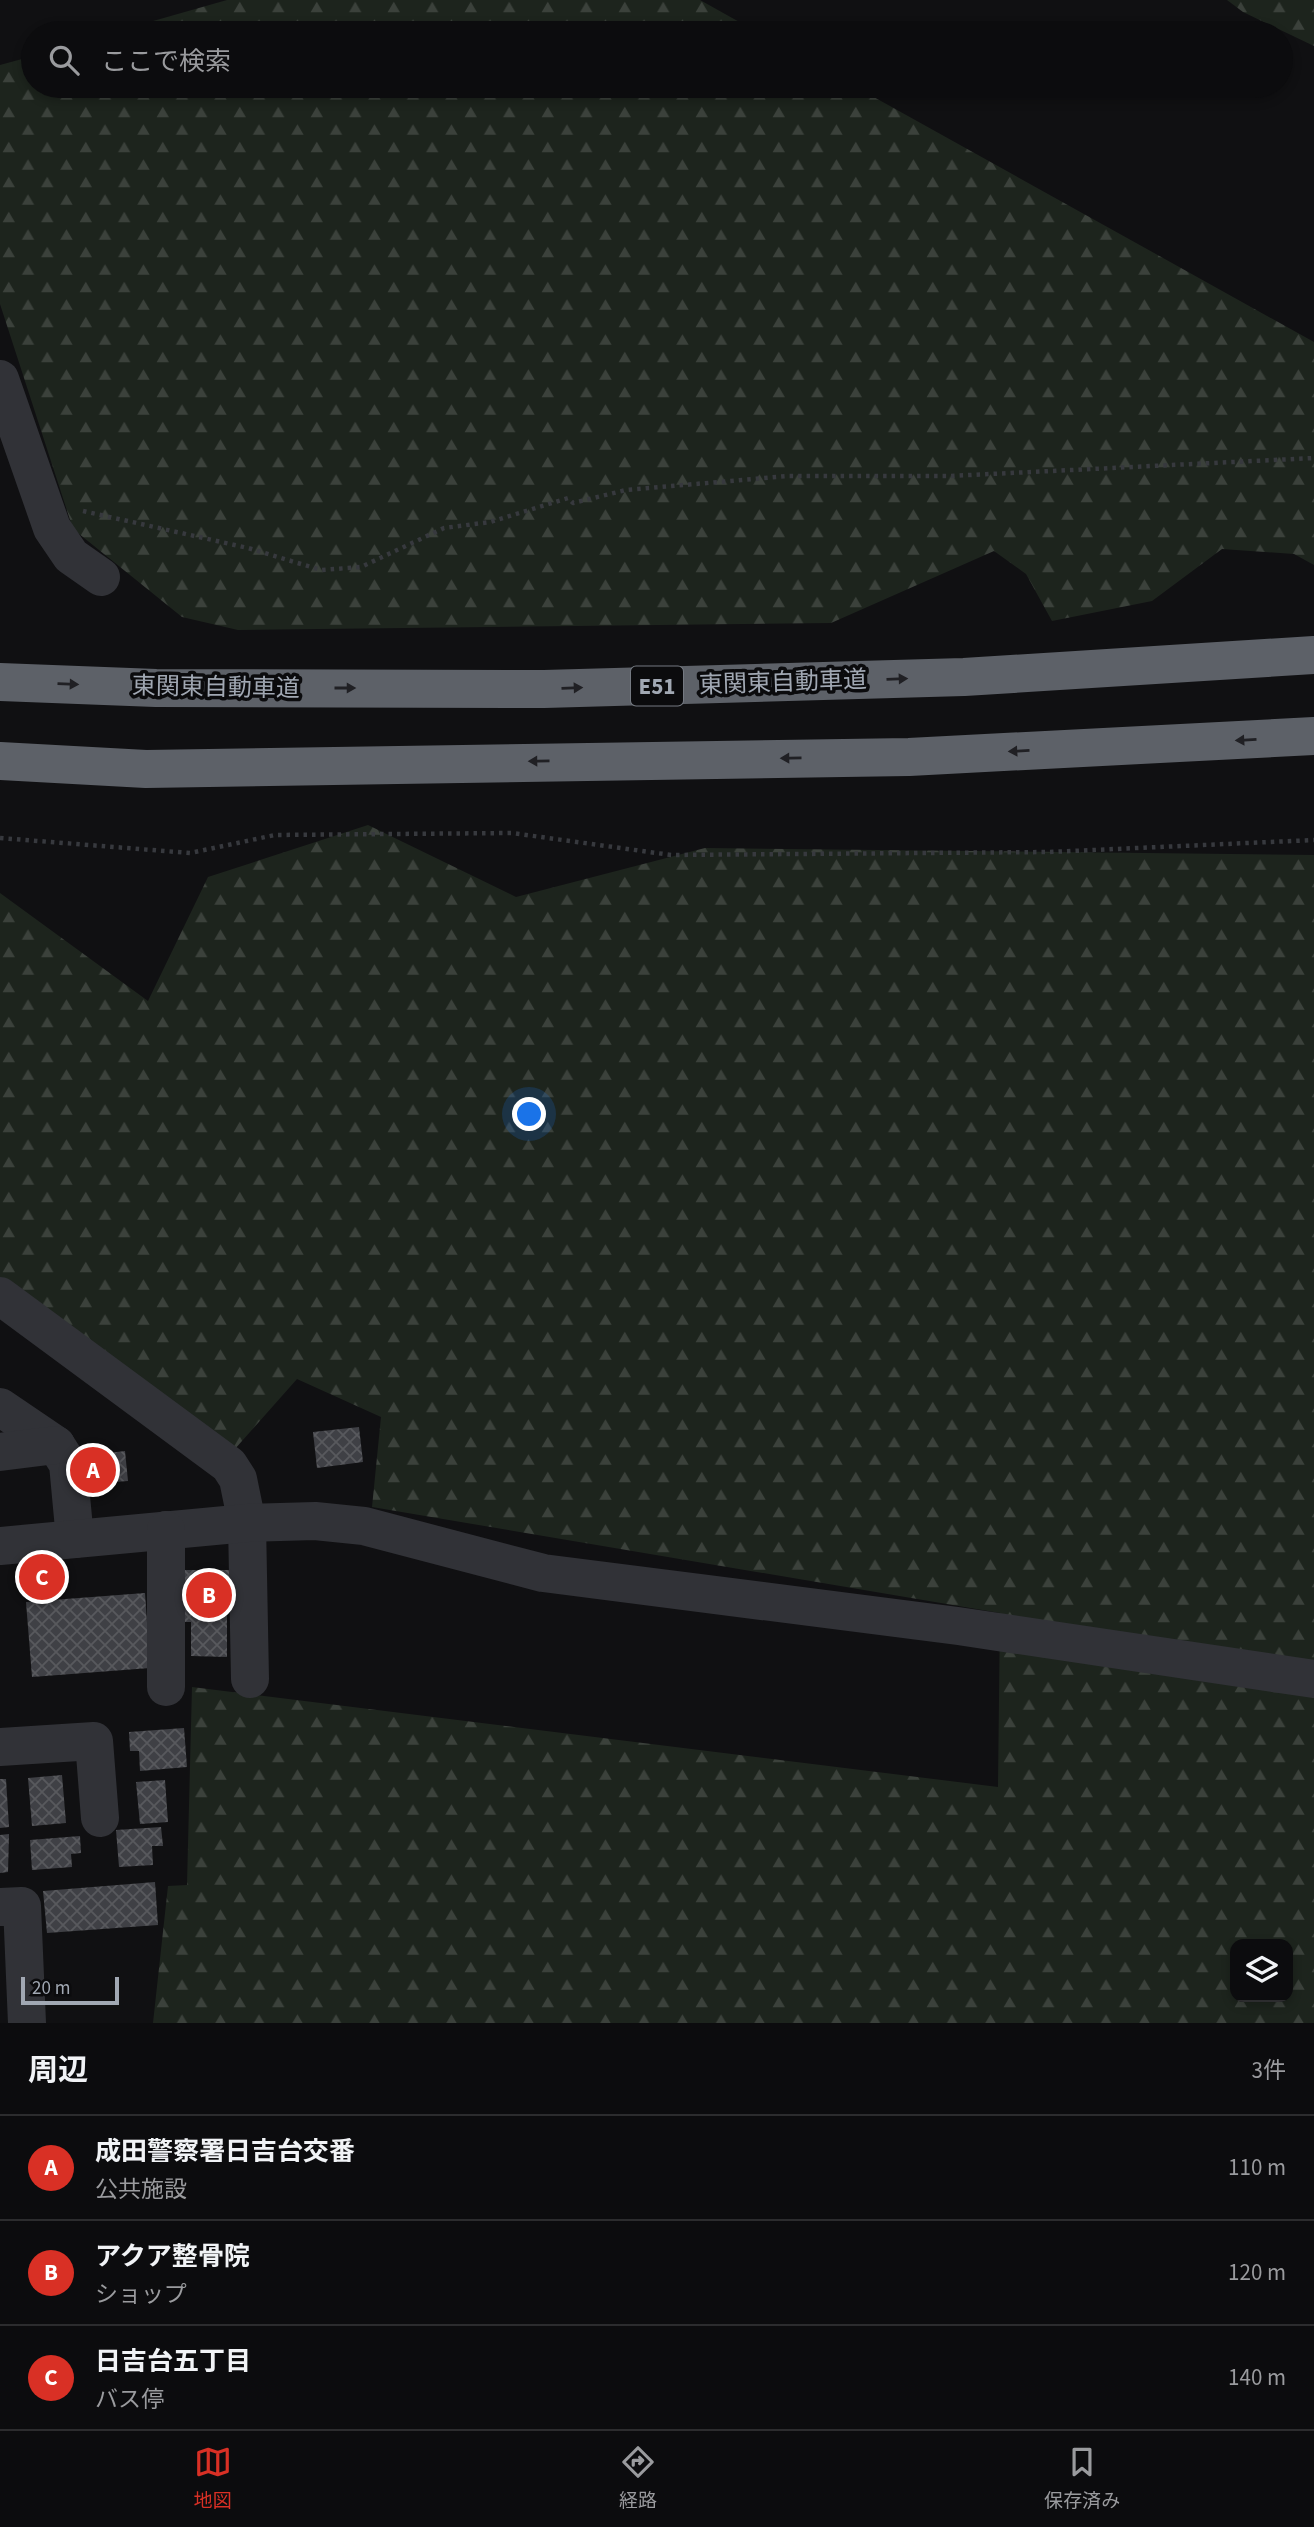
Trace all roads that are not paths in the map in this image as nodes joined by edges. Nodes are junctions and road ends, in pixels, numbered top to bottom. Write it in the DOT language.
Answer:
graph roads {
  1 [pos="0,379"];
  2 [pos="101,577"];
  3 [pos="1314,654"];
  4 [pos="0,682"];
  5 [pos="1314,736"];
  6 [pos="0,761"];
  7 [pos="0,1296"];
  8 [pos="0,1407"];
  9 [pos="56,1445"];
  10 [pos="0,1452"];
  11 [pos="247,1523"];
  12 [pos="166,1530"];
  13 [pos="75,1539"];
  14 [pos="0,1546"];
  15 [pos="250,1679"];
  16 [pos="1314,1679"];
  17 [pos="166,1687"];
  18 [pos="0,1747"];
  19 [pos="100,1818"];
  20 [pos="0,1907"];
  21 [pos="27,2023"];
  1 -- 2 [label="street"];
  4 -- 3 [label="highway, 東関東自動車道 / E51, one-way"];
  5 -- 6 [label="highway, one-way"];
  7 -- 11 [label="street"];
  8 -- 9 [label="street"];
  9 -- 10 [label="street"];
  9 -- 13 [label="street"];
  11 -- 12 [label="street"];
  11 -- 15 [label="street"];
  11 -- 16 [label="street"];
  12 -- 13 [label="street"];
  12 -- 17 [label="street"];
  13 -- 14 [label="street"];
  18 -- 19 [label="street"];
  20 -- 21 [label="street"];
}
